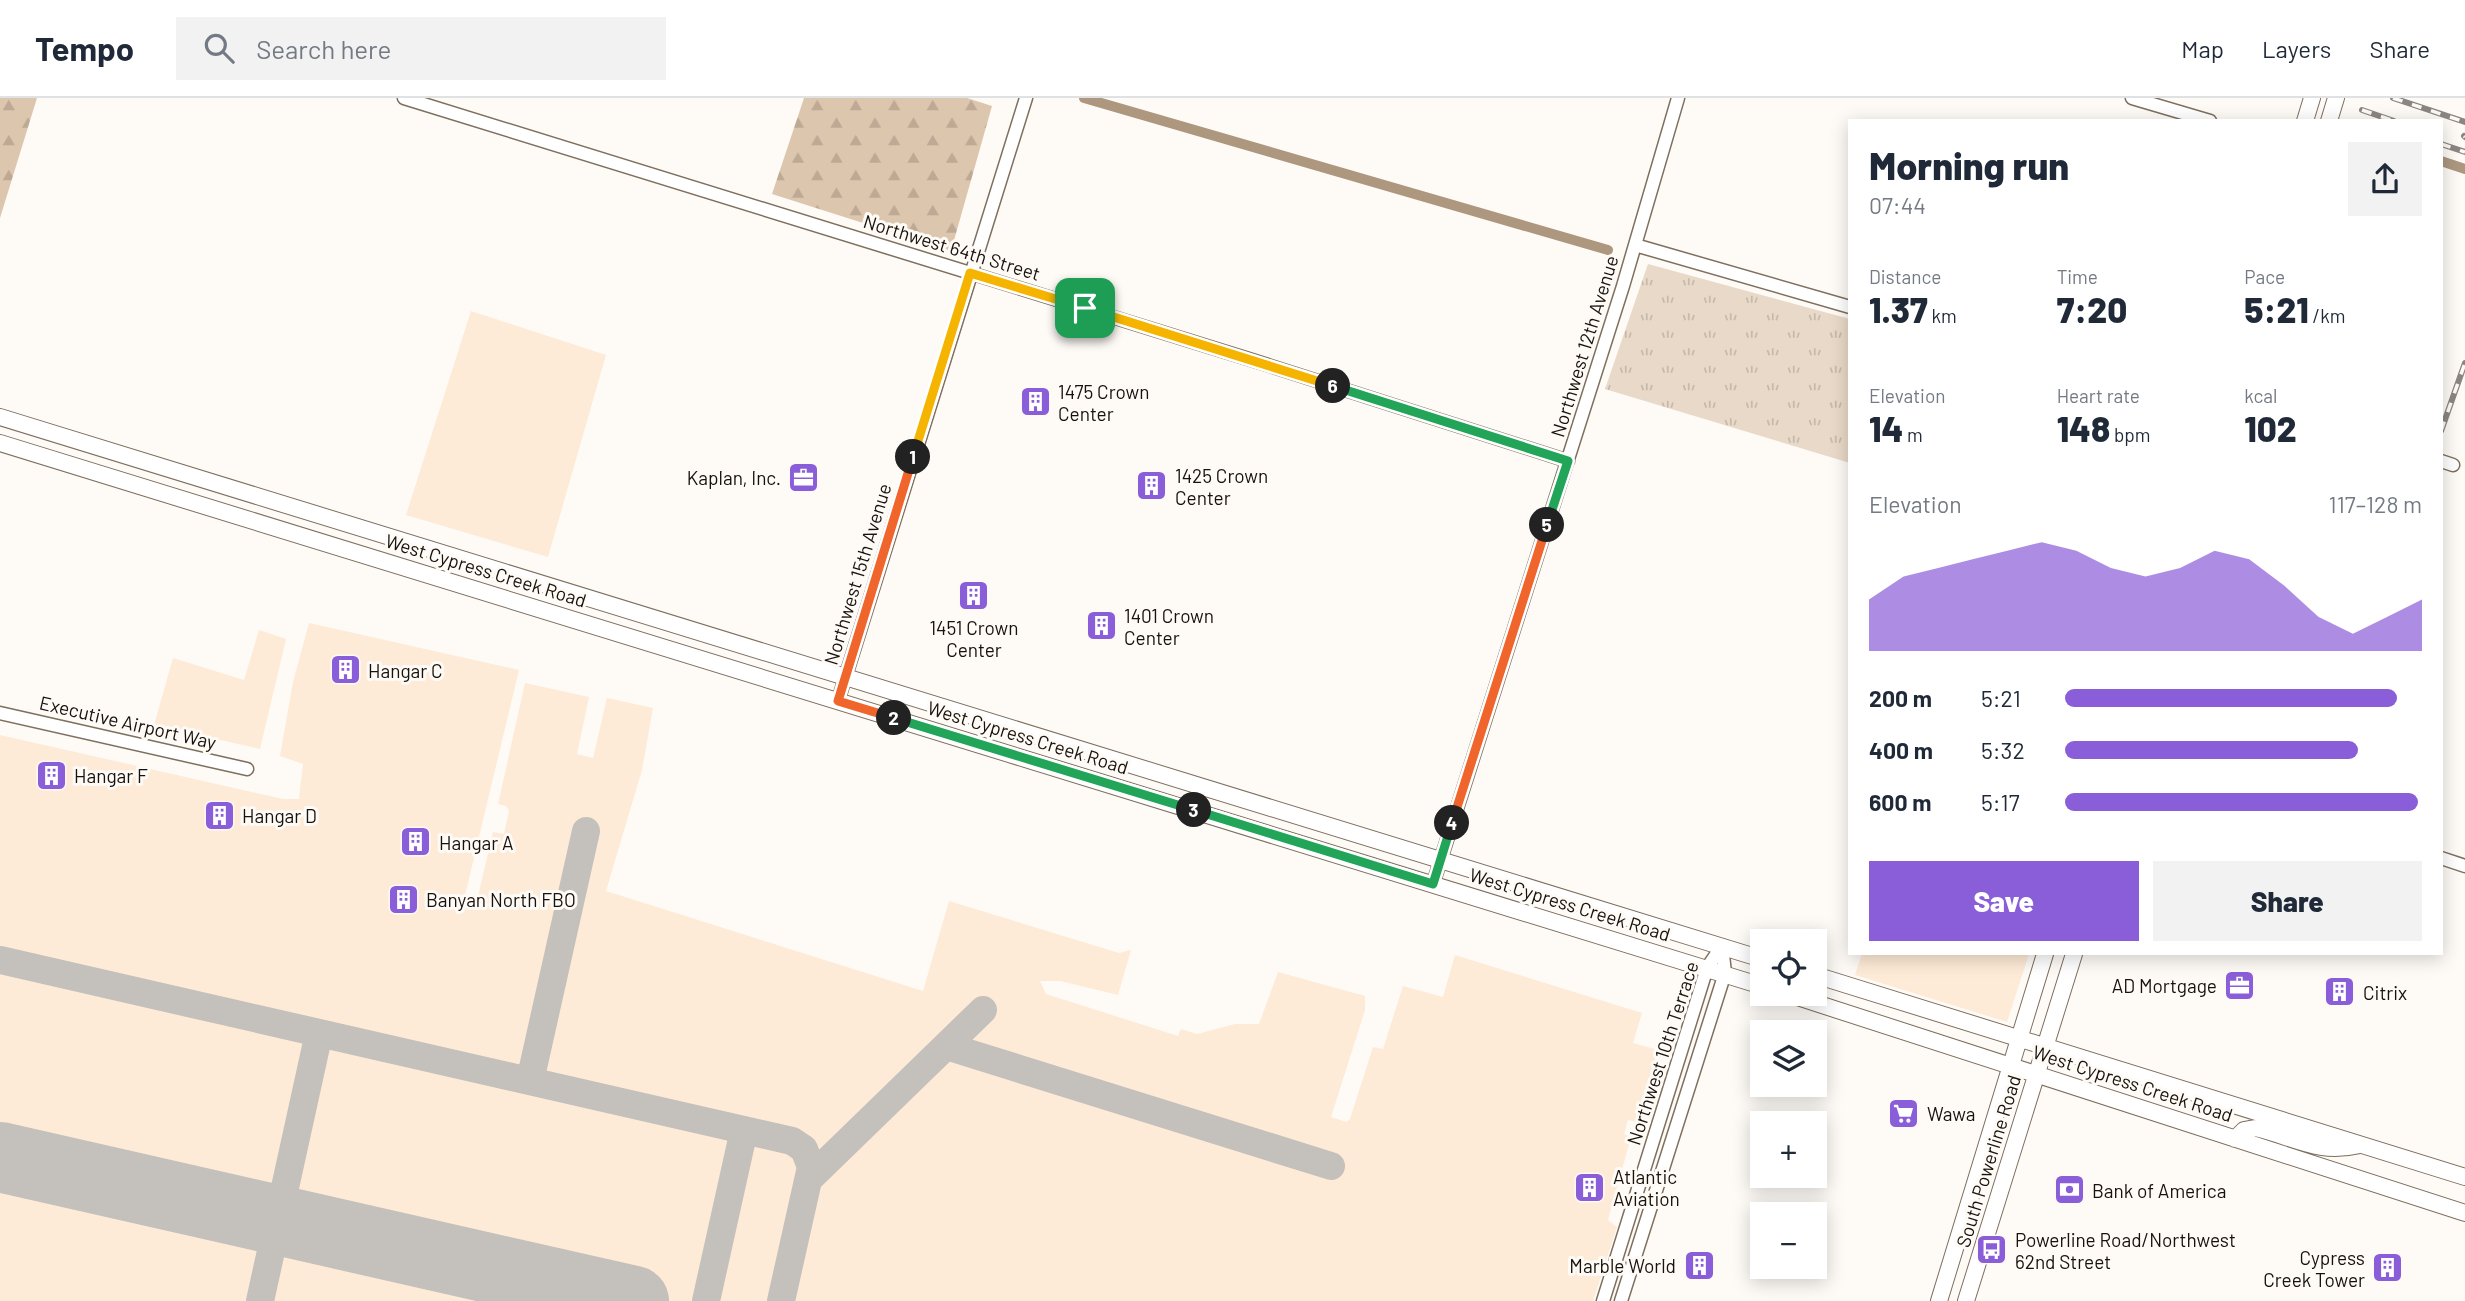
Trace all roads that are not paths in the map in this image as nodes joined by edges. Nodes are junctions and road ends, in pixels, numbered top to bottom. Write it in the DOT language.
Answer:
graph roads {
  1 [pos="404,98"];
  2 [pos="1026,98"];
  3 [pos="1678,98"];
  4 [pos="2132,98"];
  5 [pos="2312,98"];
  6 [pos="2336,98"];
  7 [pos="2203,119"];
  8 [pos="2306,119"];
  9 [pos="2330,119"];
  10 [pos="1635,245"];
  11 [pos="970,273"];
  12 [pos="1848,306"];
  13 [pos="0,417"];
  14 [pos="0,443"];
  15 [pos="1568,461"];
  16 [pos="845,678"];
  17 [pos="838,701"];
  18 [pos="0,713"];
  19 [pos="1063,745"];
  20 [pos="1021,757"];
  21 [pos="247,769"];
  22 [pos="2443,859"];
  23 [pos="1440,860"];
  24 [pos="2465,866"];
  25 [pos="1433,884"];
  26 [pos="1722,946"];
  27 [pos="1750,955"];
  28 [pos="2045,955"];
  29 [pos="2074,955"];
  30 [pos="1707,968"];
  31 [pos="1725,974"];
  32 [pos="1827,979"];
  33 [pos="1750,982"];
  34 [pos="1826,1006"];
  35 [pos="2019,1038"];
  36 [pos="2046,1045"];
  37 [pos="2010,1065"];
  38 [pos="2037,1074"];
  39 [pos="2235,1139"];
  40 [pos="2362,1144"];
  41 [pos="2465,1177"];
  42 [pos="2465,1213"];
  43 [pos="1630,1216"];
  44 [pos="1647,1220"];
  45 [pos="1603,1301"];
  46 [pos="1621,1301"];
  47 [pos="1939,1301"];
  48 [pos="1966,1301"];
  1 -- 11 [label="street, Northwest 64th Street"];
  2 -- 11 [label="street, Northwest 15th Avenue"];
  3 -- 10 [label="street, Northwest 12th Avenue"];
  4 -- 7 [label="street"];
  5 -- 8 [label="main road"];
  6 -- 9 [label="main road"];
  10 -- 12 [label="street"];
  10 -- 15 [label="street, Northwest 12th Avenue"];
  11 -- 15 [label="street, Northwest 64th Street"];
  11 -- 16 [label="street, Northwest 15th Avenue"];
  13 -- 16 [label="main road, West Cypress Creek Road"];
  14 -- 17 [label="main road, West Cypress Creek Road"];
  15 -- 23 [label="street, Northwest 12th Avenue"];
  16 -- 17 [label="street, Northwest 15th Avenue"];
  16 -- 19 [label="main road, West Cypress Creek Road"];
  17 -- 20 [label="main road, West Cypress Creek Road"];
  18 -- 21 [label="street, Executive Airport Way"];
  19 -- 20 [label="main road"];
  19 -- 23 [label="main road, West Cypress Creek Road"];
  20 -- 25 [label="main road, West Cypress Creek Road"];
  22 -- 24 [label="street"];
  23 -- 25 [label="street, Northwest 12th Avenue"];
  23 -- 26 [label="main road, West Cypress Creek Road"];
  25 -- 30 [label="main road, West Cypress Creek Road"];
  26 -- 27 [label="main road, West Cypress Creek Road"];
  26 -- 30 [label="street, Northwest 10th Terrace"];
  26 -- 31 [label="street, Northwest 10th Terrace"];
  28 -- 35 [label="main road, South Powerline Road"];
  29 -- 36 [label="main road, South Powerline Road"];
  30 -- 31 [label="main road, West Cypress Creek Road"];
  30 -- 43 [label="street, Northwest 10th Terrace"];
  31 -- 33 [label="main road, West Cypress Creek Road"];
  31 -- 44 [label="street, Northwest 10th Terrace"];
  32 -- 35 [label="main road, West Cypress Creek Road"];
  34 -- 37 [label="main road, West Cypress Creek Road"];
  35 -- 36 [label="main road, West Cypress Creek Road"];
  35 -- 37 [label="main road, South Powerline Road"];
  36 -- 38 [label="main road, South Powerline Road"];
  36 -- 40 [label="main road, West Cypress Creek Road"];
  37 -- 38 [label="main road, West Cypress Creek Road"];
  37 -- 47 [label="main road, South Powerline Road"];
  38 -- 39 [label="main road, West Cypress Creek Road"];
  38 -- 48 [label="main road, South Powerline Road"];
  39 -- 40 [label="main road"];
  39 -- 42 [label="main road, West Cypress Creek Road"];
  40 -- 41 [label="main road, West Cypress Creek Road"];
  43 -- 44 [label="street"];
  43 -- 45 [label="street, Northwest 10th Terrace"];
  44 -- 46 [label="street, Northwest 10th Terrace"];
}
